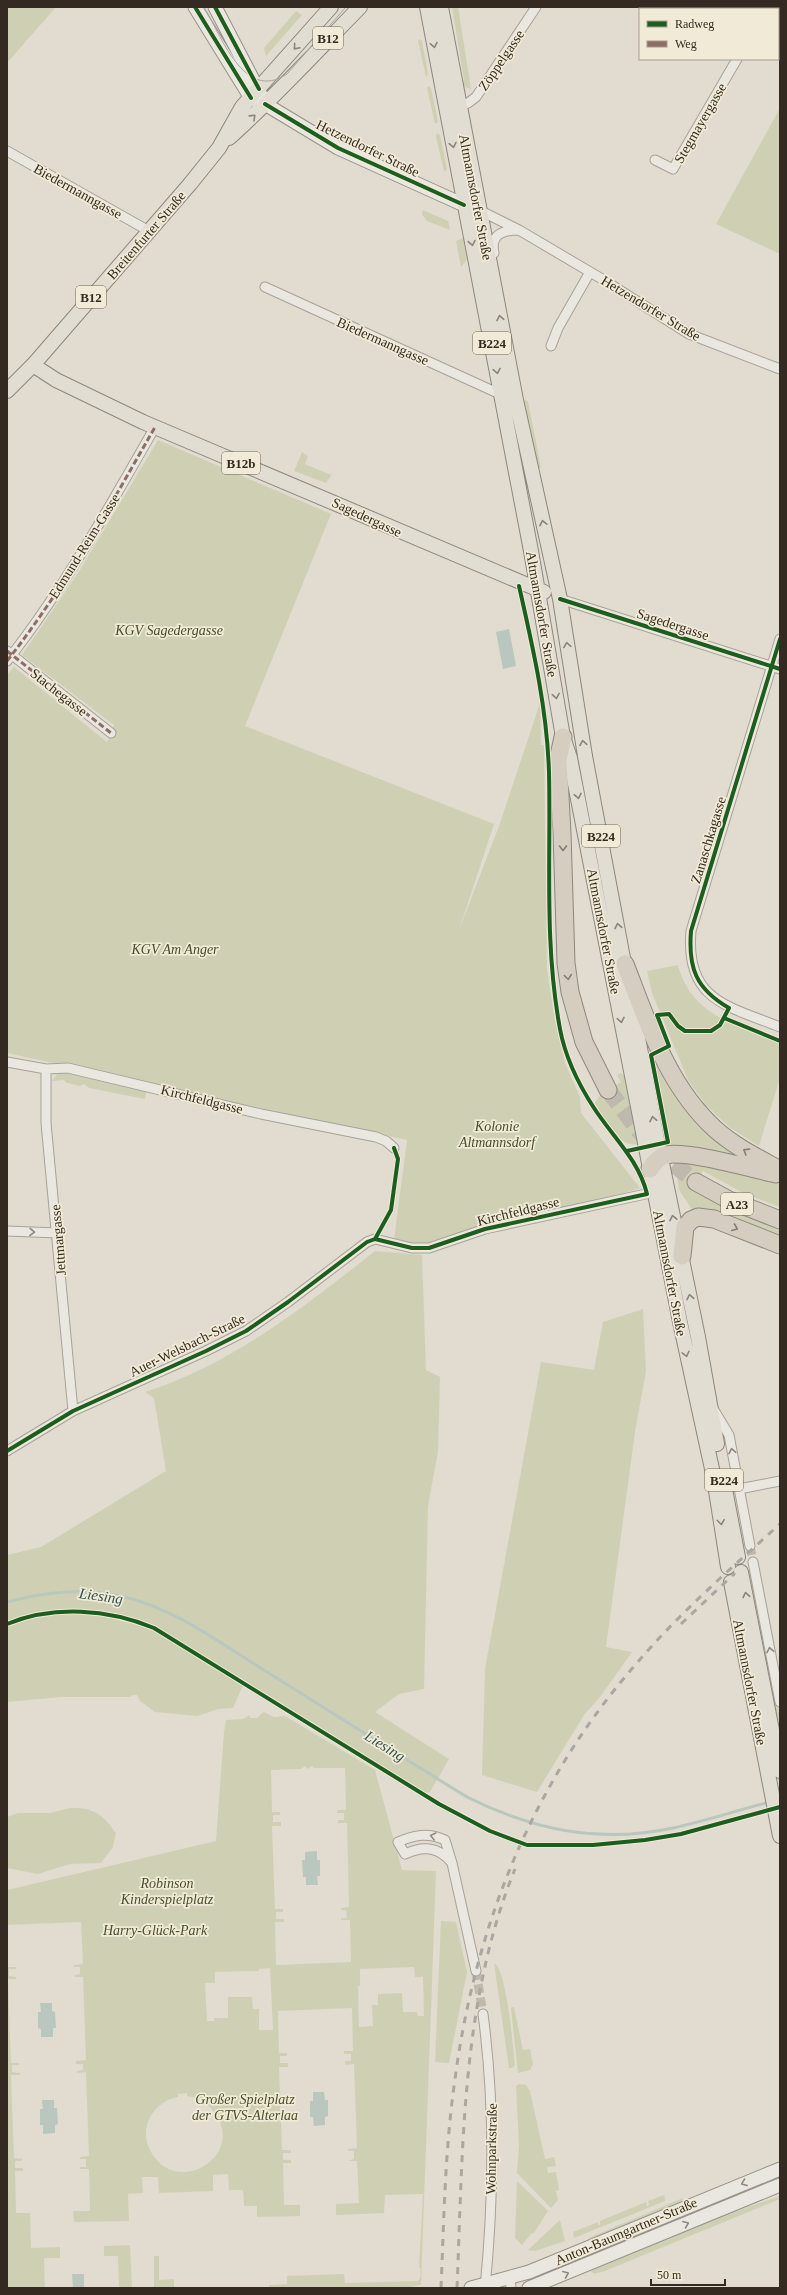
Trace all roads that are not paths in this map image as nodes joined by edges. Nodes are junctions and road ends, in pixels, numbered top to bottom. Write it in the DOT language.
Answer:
graph roads {
  1 [pos="195,7"];
  2 [pos="215,7"];
  3 [pos="331,7"];
  4 [pos="360,7"];
  5 [pos="426,7"];
  6 [pos="441,7"];
  7 [pos="536,7"];
  8 [pos="736,60"];
  9 [pos="247,65"];
  10 [pos="274,72"];
  11 [pos="255,93"];
  12 [pos="265,104"];
  13 [pos="453,106"];
  14 [pos="219,148"];
  15 [pos="7,151"];
  16 [pos="655,160"];
  17 [pos="464,205"];
  18 [pos="479,209"];
  19 [pos="519,230"];
  20 [pos="149,231"];
  21 [pos="590,272"];
  22 [pos="265,287"];
  23 [pos="494,290"];
  24 [pos="551,346"];
  25 [pos="33,365"];
  26 [pos="780,369"];
  27 [pos="7,391"];
  28 [pos="502,395"];
  29 [pos="155,427"];
  30 [pos="537,589"];
  31 [pos="560,599"];
  32 [pos="780,639"];
  33 [pos="9,656"];
  34 [pos="776,667"];
  35 [pos="111,733"];
  36 [pos="563,737"];
  37 [pos="625,964"];
  38 [pos="780,1027"];
  39 [pos="7,1062"];
  40 [pos="46,1069"];
  41 [pos="608,1090"];
  42 [pos="394,1148"];
  43 [pos="655,1163"];
  44 [pos="780,1170"];
  45 [pos="780,1175"];
  46 [pos="696,1182"];
  47 [pos="655,1192"];
  48 [pos="780,1220"];
  49 [pos="7,1231"];
  50 [pos="58,1233"];
  51 [pos="388,1243"];
  52 [pos="780,1245"];
  53 [pos="682,1256"];
  54 [pos="710,1404"];
  55 [pos="73,1411"];
  56 [pos="7,1451"];
  57 [pos="780,1481"];
  58 [pos="739,1489"];
  59 [pos="750,1546"];
  60 [pos="738,1557"];
  61 [pos="753,1562"];
  62 [pos="728,1567"];
  63 [pos="741,1572"];
  64 [pos="731,1582"];
  65 [pos="780,1702"];
  66 [pos="780,1767"];
  67 [pos="780,1836"];
  68 [pos="452,1863"];
  69 [pos="476,1971"];
  70 [pos="483,2014"];
  71 [pos="780,2169"];
  72 [pos="780,2185"];
  73 [pos="510,2283"];
  74 [pos="486,2286"];
  75 [pos="471,2288"];
  76 [pos="529,2288"];
  1 -- 11 [label="main road"];
  2 -- 9 [label="main road"];
  3 -- 10 [label="main road, Breitenfurter Straße / B12, one-way"];
  4 -- 12 [label="main road, Breitenfurter Straße / B12"];
  5 -- 13 [label="main road, Altmannsdorfer Straße / B224, one-way"];
  6 -- 13 [label="main road, Altmannsdorfer Straße / B224"];
  7 -- 13 [label="street, Zöppelgasse"];
  8 -- 16 [label="street, Stegmayergasse"];
  9 -- 10 [label="main road"];
  9 -- 11 [label="main road"];
  10 -- 11 [label="main road, Breitenfurter Straße / B12"];
  11 -- 12 [label="main road"];
  11 -- 14 [label="main road, Breitenfurter Straße / B12"];
  14 -- 12 [label="main road, Breitenfurter Straße / B12, one-way"];
  12 -- 17 [label="main road, Hetzendorfer Straße"];
  13 -- 17 [label="main road, Altmannsdorfer Straße / B224, one-way"];
  13 -- 18 [label="main road, Altmannsdorfer Straße / B224"];
  14 -- 20 [label="main road, Breitenfurter Straße / B12"];
  15 -- 20 [label="street, Biedermanngasse"];
  17 -- 18 [label="street, Hetzendorfer Straße"];
  17 -- 28 [label="main road, Altmannsdorfer Straße / B224, one-way"];
  18 -- 19 [label="street, Hetzendorfer Straße"];
  18 -- 23 [label="main road, Altmannsdorfer Straße / B224"];
  19 -- 21 [label="street, Hetzendorfer Straße"];
  19 -- 23 [label="street, Altmannsdorfer Straße"];
  20 -- 25 [label="main road, Breitenfurter Straße / B12"];
  21 -- 24 [label="street, Hetzendorfer Straße"];
  21 -- 26 [label="street, Hetzendorfer Straße"];
  22 -- 28 [label="street, Biedermanngasse"];
  31 -- 23 [label="main road, Altmannsdorfer Straße / B224, one-way"];
  25 -- 27 [label="main road, Breitenfurter Straße / B12"];
  25 -- 29 [label="main road, Sagedergasse / B12b"];
  28 -- 30 [label="main road, Altmannsdorfer Straße / B224"];
  29 -- 30 [label="main road, Sagedergasse / B12b"];
  29 -- 33 [label="street, Edmund-Reim-Gasse"];
  30 -- 31 [label="main road, Sagedergasse / B12b"];
  30 -- 36 [label="main road, Altmannsdorfer Straße / B224, one-way"];
  31 -- 34 [label="street, Sagedergasse"];
  37 -- 31 [label="main road, Altmannsdorfer Straße / B224, one-way"];
  32 -- 34 [label="street, Zanaschkagasse"];
  33 -- 35 [label="street, Stachegasse"];
  34 -- 38 [label="street, Zanaschkagasse"];
  36 -- 41 [label="highway, one-way"];
  36 -- 43 [label="main road, Altmannsdorfer Straße / B224, one-way"];
  43 -- 37 [label="main road, Altmannsdorfer Straße / B224, one-way"];
  44 -- 37 [label="highway, one-way"];
  39 -- 40 [label="street, Kirchfeldgasse"];
  40 -- 42 [label="street, Kirchfeldgasse"];
  40 -- 50 [label="street, Jettmargasse"];
  43 -- 45 [label="highway"];
  43 -- 47 [label="main road, Altmannsdorfer Straße / B224"];
  53 -- 43 [label="main road, Altmannsdorfer Straße / B224, one-way"];
  46 -- 48 [label="highway, A23"];
  47 -- 51 [label="street, Kirchfeldgasse"];
  47 -- 62 [label="main road, Altmannsdorfer Straße / B224, one-way"];
  49 -- 50 [label="street, one-way"];
  50 -- 55 [label="street, Jettmargasse"];
  51 -- 55 [label="street, Auer-Welsbach-Straße"];
  53 -- 52 [label="highway, one-way"];
  54 -- 53 [label="main road, Altmannsdorfer Straße / B224, one-way"];
  58 -- 54 [label="street, Altmannsdorfer Straße, one-way"];
  54 -- 60 [label="main road, Altmannsdorfer Straße / B224"];
  55 -- 56 [label="street, Auer-Welsbach-Straße"];
  57 -- 58 [label="street"];
  58 -- 59 [label="street, Altmannsdorfer Straße"];
  65 -- 61 [label="street, Altmannsdorfer Straße, one-way"];
  66 -- 63 [label="main road, Altmannsdorfer Straße, one-way"];
  64 -- 67 [label="main road, Altmannsdorfer Straße"];
  68 -- 68 [label="street, one-way"];
  68 -- 69 [label="street"];
  70 -- 74 [label="street, Wohnparkstraße"];
  71 -- 73 [label="main road, Anton-Baumgartner-Straße, one-way"];
  76 -- 72 [label="main road, Anton-Baumgartner-Straße, one-way"];
  73 -- 74 [label="main road, Anton-Baumgartner-Straße"];
  74 -- 75 [label="main road, Anton-Baumgartner-Straße"];
}
